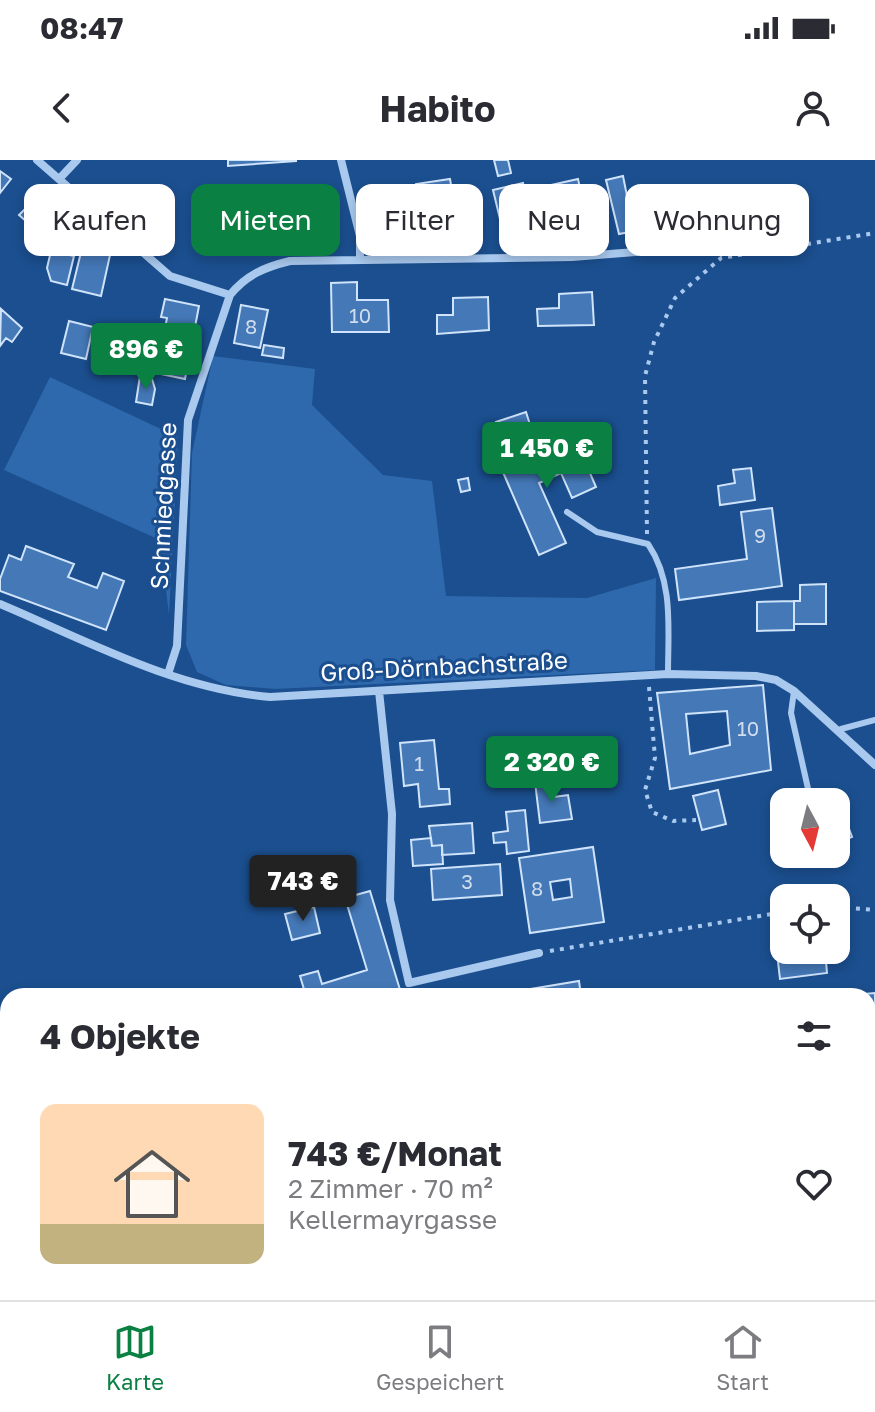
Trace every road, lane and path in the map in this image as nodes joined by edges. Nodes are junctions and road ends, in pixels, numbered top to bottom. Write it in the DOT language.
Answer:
graph roads {
  1 [pos="37,160"];
  2 [pos="77,160"];
  3 [pos="341,160"];
  4 [pos="60,178"];
  5 [pos="875,233"];
  6 [pos="625,253"];
  7 [pos="360,259"];
  8 [pos="230,295"];
  9 [pos="567,512"];
  10 [pos="648,544"];
  11 [pos="0,604"];
  12 [pos="168,674"];
  13 [pos="668,674"];
  14 [pos="648,675"];
  15 [pos="379,691"];
  16 [pos="794,691"];
  17 [pos="875,720"];
  18 [pos="841,729"];
  19 [pos="875,765"];
  20 [pos="808,788"];
  21 [pos="696,820"];
  22 [pos="850,908"];
  23 [pos="875,910"];
  24 [pos="770,914"];
  25 [pos="539,953"];
  1 -- 4 [label="street"];
  2 -- 4 [label="street"];
  3 -- 7 [label="street"];
  4 -- 8 [label="street"];
  5 -- 10 [label="path"];
  6 -- 7 [label="street"];
  7 -- 8 [label="street"];
  8 -- 12 [label="street, Schmiedgasse"];
  9 -- 10 [label="lane"];
  10 -- 13 [label="lane"];
  11 -- 12 [label="street, Groß-Dörnbachstraße"];
  12 -- 15 [label="street, Groß-Dörnbachstraße"];
  13 -- 14 [label="street, Groß-Dörnbachstraße"];
  13 -- 16 [label="street, Groß-Dörnbachstraße"];
  14 -- 15 [label="street, Groß-Dörnbachstraße"];
  14 -- 21 [label="path"];
  15 -- 25 [label="street"];
  16 -- 18 [label="street, Groß-Dörnbachstraße"];
  16 -- 20 [label="lane"];
  17 -- 18 [label="lane"];
  18 -- 19 [label="street, Groß-Dörnbachstraße"];
  22 -- 23 [label="path"];
  24 -- 25 [label="path"];
}
